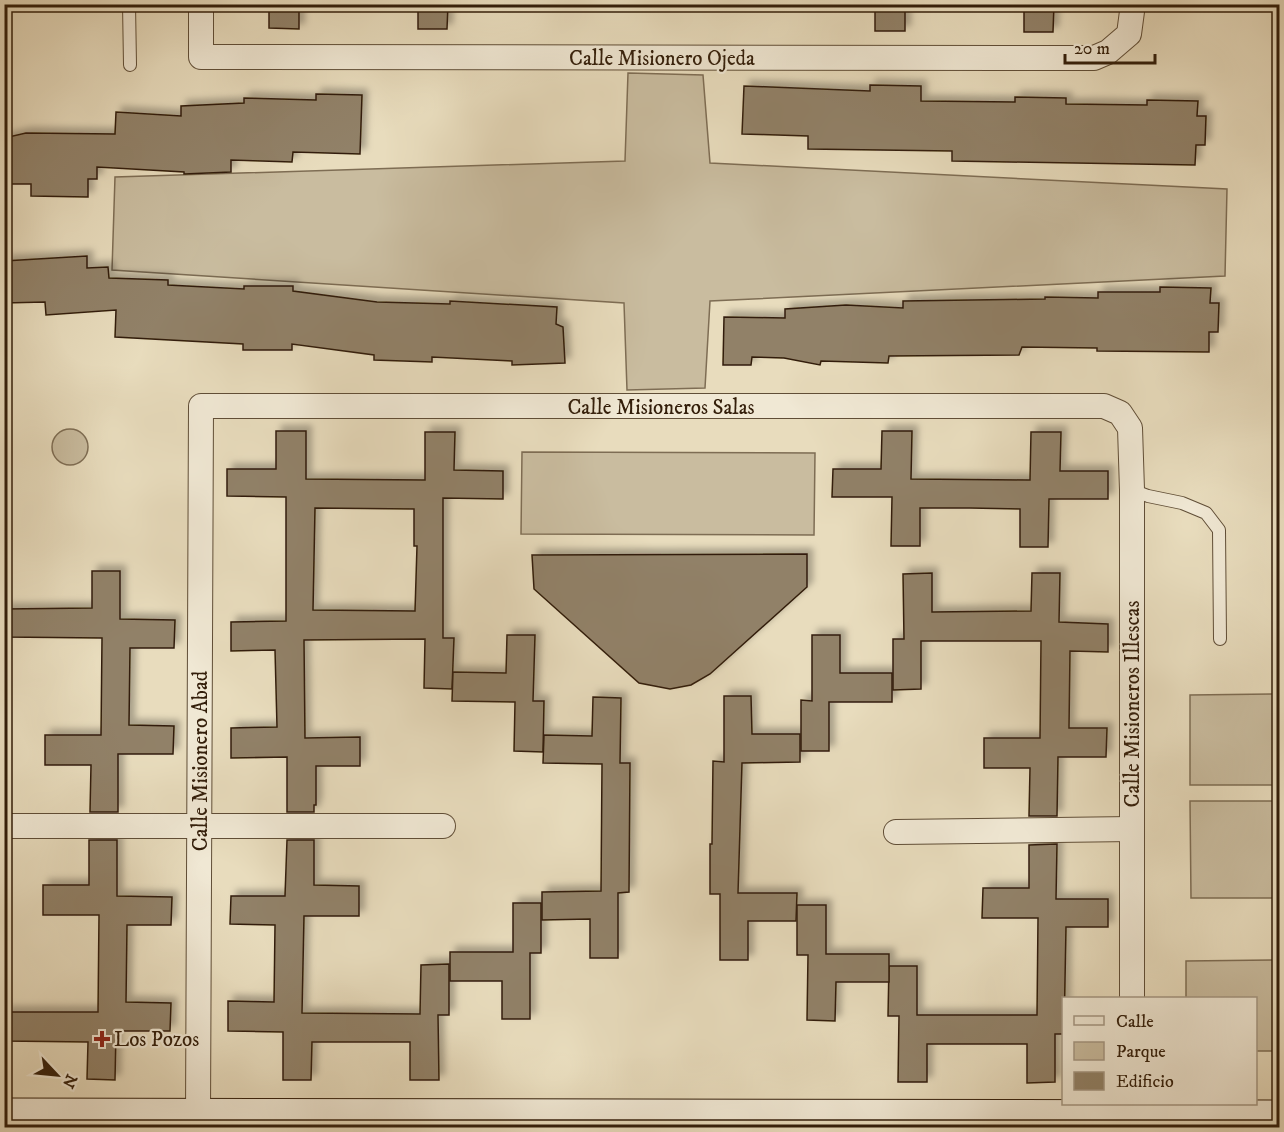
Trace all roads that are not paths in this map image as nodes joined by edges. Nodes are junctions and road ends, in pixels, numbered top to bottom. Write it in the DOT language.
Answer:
graph roads {
  1 [pos="129,4"];
  2 [pos="201,4"];
  3 [pos="1133,4"];
  4 [pos="130,65"];
  5 [pos="201,406"];
  6 [pos="1120,413"];
  7 [pos="1132,490"];
  8 [pos="1220,639"];
  9 [pos="4,826"];
  10 [pos="200,826"];
  11 [pos="443,826"];
  12 [pos="1132,829"];
  13 [pos="896,832"];
  14 [pos="1132,997"];
  15 [pos="1131,1110"];
  16 [pos="4,1115"];
  17 [pos="198,1116"];
  18 [pos="1280,1117"];
  1 -- 4 [label="lane"];
  2 -- 3 [label="street, Calle Misionero Ojeda"];
  5 -- 6 [label="street, Calle Misioneros Salas"];
  5 -- 10 [label="street, Calle Misionero Abad"];
  6 -- 7 [label="street, Calle Misioneros Illescas"];
  7 -- 8 [label="lane"];
  7 -- 12 [label="street, Calle Misioneros Illescas"];
  9 -- 10 [label="street"];
  10 -- 11 [label="street"];
  10 -- 17 [label="street, Calle Misionero Abad"];
  12 -- 13 [label="street"];
  12 -- 14 [label="street, Calle Misioneros Illescas"];
  15 -- 17 [label="main road"];
  15 -- 18 [label="main road"];
  16 -- 17 [label="main road"];
}
